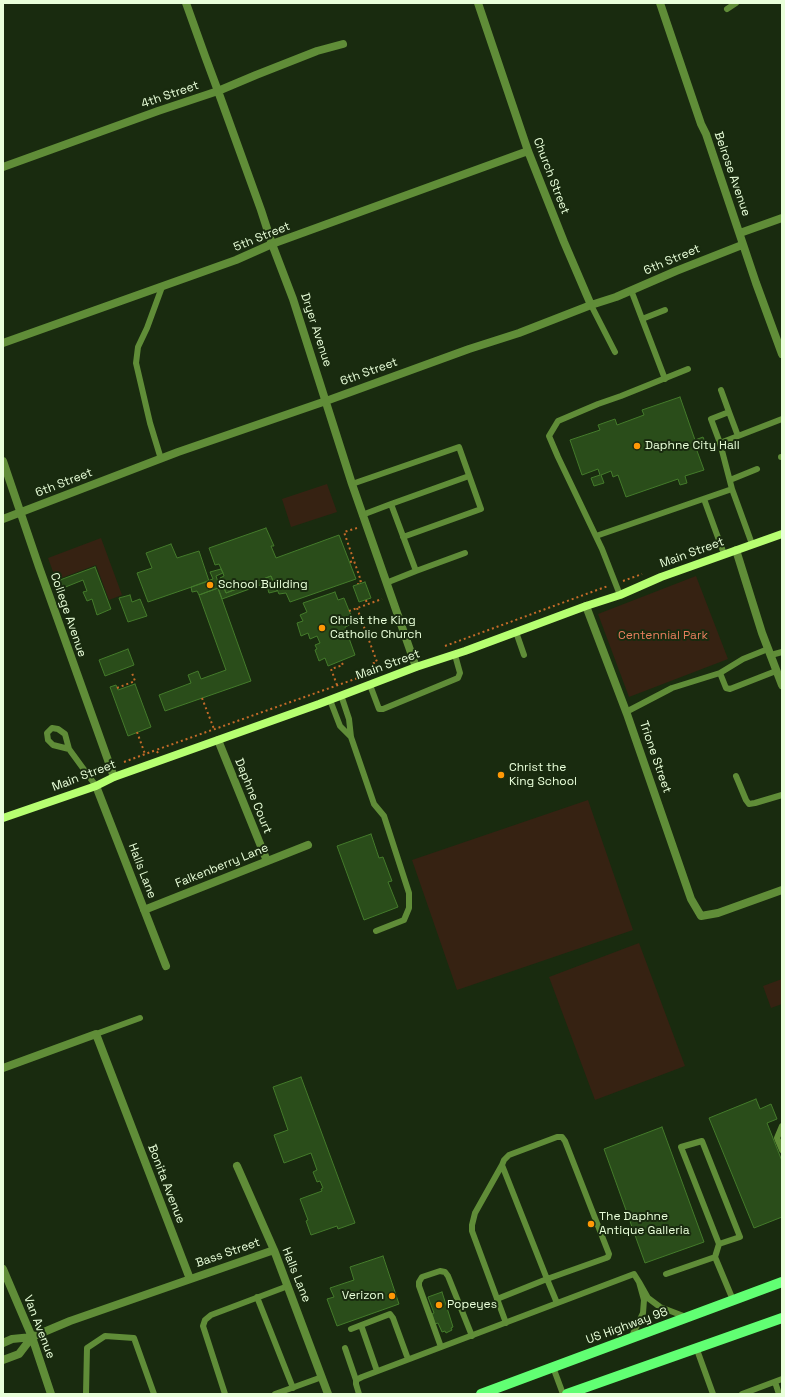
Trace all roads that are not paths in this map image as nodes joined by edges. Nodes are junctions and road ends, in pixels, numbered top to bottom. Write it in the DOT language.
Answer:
graph roads {
  1 [pos="186,3"];
  2 [pos="478,3"];
  3 [pos="660,3"];
  4 [pos="736,3"];
  5 [pos="728,9"];
  6 [pos="343,44"];
  7 [pos="218,91"];
  8 [pos="528,151"];
  9 [pos="3,167"];
  10 [pos="782,218"];
  11 [pos="740,233"];
  12 [pos="272,244"];
  13 [pos="742,245"];
  14 [pos="162,287"];
  15 [pos="631,290"];
  16 [pos="591,305"];
  17 [pos="665,310"];
  18 [pos="642,318"];
  19 [pos="3,343"];
  20 [pos="615,352"];
  21 [pos="782,354"];
  22 [pos="688,369"];
  23 [pos="665,379"];
  24 [pos="721,390"];
  25 [pos="326,401"];
  26 [pos="729,412"];
  27 [pos="782,420"];
  28 [pos="738,436"];
  29 [pos="720,443"];
  30 [pos="161,459"];
  31 [pos="3,461"];
  32 [pos="757,469"];
  33 [pos="469,476"];
  34 [pos="730,480"];
  35 [pos="352,484"];
  36 [pos="732,489"];
  37 [pos="704,499"];
  38 [pos="391,504"];
  39 [pos="21,512"];
  40 [pos="362,514"];
  41 [pos="3,519"];
  42 [pos="782,534"];
  43 [pos="596,536"];
  44 [pos="403,537"];
  45 [pos="752,544"];
  46 [pos="736,550"];
  47 [pos="465,553"];
  48 [pos="724,554"];
  49 [pos="416,571"];
  50 [pos="386,583"];
  51 [pos="620,595"];
  52 [pos="586,606"];
  53 [pos="516,632"];
  54 [pos="769,652"];
  55 [pos="782,652"];
  56 [pos="455,655"];
  57 [pos="524,655"];
  58 [pos="416,667"];
  59 [pos="776,671"];
  60 [pos="720,672"];
  61 [pos="370,685"];
  62 [pos="782,685"];
  63 [pos="341,695"];
  64 [pos="330,700"];
  65 [pos="626,712"];
  66 [pos="351,737"];
  67 [pos="218,740"];
  68 [pos="70,749"];
  69 [pos="736,776"];
  70 [pos="114,777"];
  71 [pos="96,786"];
  72 [pos="782,795"];
  73 [pos="3,818"];
  74 [pos="308,845"];
  75 [pos="267,861"];
  76 [pos="782,890"];
  77 [pos="144,910"];
  78 [pos="376,932"];
  79 [pos="166,966"];
  80 [pos="140,1018"];
  81 [pos="96,1034"];
  82 [pos="3,1068"];
  83 [pos="782,1126"];
  84 [pos="782,1150"];
  85 [pos="502,1165"];
  86 [pos="238,1166"];
  87 [pos="719,1244"];
  88 [pos="274,1250"];
  89 [pos="715,1257"];
  90 [pos="3,1269"];
  91 [pos="666,1274"];
  92 [pos="190,1279"];
  93 [pos="547,1280"];
  94 [pos="639,1282"];
  95 [pos="782,1282"];
  96 [pos="288,1286"];
  97 [pos="257,1297"];
  98 [pos="497,1299"];
  99 [pos="733,1300"];
  100 [pos="557,1303"];
  101 [pos="686,1317"];
  102 [pos="782,1318"];
  103 [pos="506,1323"];
  104 [pos="361,1325"];
  105 [pos="351,1329"];
  106 [pos="472,1336"];
  107 [pos="32,1337"];
  108 [pos="630,1338"];
  109 [pos="3,1343"];
  110 [pos="441,1347"];
  111 [pos="696,1347"];
  112 [pos="345,1348"];
  113 [pos="408,1359"];
  114 [pos="3,1360"];
  115 [pos="553,1367"];
  116 [pos="377,1371"];
  117 [pos="322,1378"];
  118 [pos="782,1379"];
  119 [pos="356,1380"];
  120 [pos="598,1382"];
  121 [pos="775,1382"];
  122 [pos="293,1388"];
  123 [pos="51,1394"];
  124 [pos="86,1394"];
  125 [pos="154,1394"];
  126 [pos="225,1394"];
  127 [pos="275,1394"];
  128 [pos="328,1394"];
  129 [pos="359,1394"];
  130 [pos="481,1394"];
  131 [pos="563,1394"];
  132 [pos="567,1394"];
  133 [pos="591,1394"];
  134 [pos="713,1394"];
  135 [pos="742,1394"];
  136 [pos="779,1394"];
  1 -- 7 [label="street, Dryer Avenue"];
  2 -- 8 [label="street, Church Street"];
  3 -- 11 [label="street, Belrose Avenue"];
  4 -- 5 [label="lane"];
  6 -- 7 [label="street, 4th Street"];
  7 -- 9 [label="street, 4th Street"];
  7 -- 12 [label="street, Dryer Avenue"];
  8 -- 12 [label="street, 5th Street"];
  8 -- 16 [label="street, Church Street"];
  10 -- 11 [label="street"];
  11 -- 13 [label="street, Belrose Avenue"];
  12 -- 14 [label="street, 5th Street"];
  12 -- 25 [label="street, Dryer Avenue"];
  13 -- 15 [label="street, 6th Street"];
  13 -- 21 [label="street, Belrose Avenue"];
  14 -- 19 [label="street, 5th Street"];
  14 -- 30 [label="lane"];
  15 -- 16 [label="street, 6th Street"];
  15 -- 18 [label="lane"];
  16 -- 20 [label="lane, Church Street"];
  16 -- 25 [label="street, 6th Street"];
  17 -- 18 [label="lane"];
  18 -- 23 [label="lane"];
  22 -- 23 [label="lane"];
  23 -- 43 [label="lane"];
  24 -- 26 [label="lane"];
  25 -- 30 [label="street, 6th Street"];
  25 -- 35 [label="street, Dryer Avenue"];
  26 -- 28 [label="lane"];
  26 -- 29 [label="lane"];
  27 -- 28 [label="lane"];
  28 -- 29 [label="lane"];
  29 -- 34 [label="lane"];
  30 -- 39 [label="street, 6th Street"];
  31 -- 39 [label="street, College Avenue"];
  32 -- 34 [label="lane"];
  33 -- 35 [label="lane"];
  33 -- 38 [label="lane"];
  33 -- 44 [label="lane"];
  34 -- 36 [label="lane"];
  35 -- 40 [label="street, Dryer Avenue"];
  36 -- 37 [label="lane"];
  36 -- 45 [label="lane"];
  37 -- 43 [label="lane"];
  37 -- 48 [label="lane"];
  38 -- 40 [label="lane"];
  38 -- 44 [label="lane"];
  39 -- 41 [label="street, 6th Street"];
  39 -- 70 [label="street, College Avenue"];
  40 -- 50 [label="street, Dryer Avenue"];
  42 -- 45 [label="main road, Main Street"];
  43 -- 51 [label="lane"];
  44 -- 49 [label="lane"];
  45 -- 46 [label="main road, Main Street"];
  46 -- 48 [label="main road, Main Street"];
  46 -- 54 [label="street"];
  47 -- 49 [label="lane"];
  48 -- 51 [label="main road, Main Street"];
  49 -- 50 [label="lane"];
  50 -- 58 [label="street, Dryer Avenue"];
  51 -- 52 [label="main road, Main Street"];
  52 -- 53 [label="main road, Main Street"];
  52 -- 65 [label="street, Trione Street"];
  53 -- 56 [label="main road, Main Street"];
  53 -- 57 [label="lane"];
  54 -- 55 [label="lane"];
  54 -- 59 [label="street"];
  54 -- 60 [label="lane"];
  56 -- 58 [label="main road, Main Street"];
  56 -- 61 [label="lane"];
  58 -- 61 [label="main road, Main Street"];
  59 -- 60 [label="lane"];
  59 -- 62 [label="street"];
  60 -- 65 [label="lane"];
  61 -- 63 [label="main road, Main Street"];
  63 -- 64 [label="main road, Main Street"];
  63 -- 66 [label="lane"];
  64 -- 66 [label="lane"];
  64 -- 67 [label="main road, Main Street"];
  65 -- 76 [label="street, Trione Street"];
  66 -- 78 [label="lane"];
  67 -- 70 [label="main road, Main Street"];
  67 -- 75 [label="street, Daphne Court"];
  68 -- 71 [label="lane"];
  69 -- 72 [label="lane"];
  70 -- 71 [label="main road, Main Street"];
  71 -- 73 [label="main road, Main Street"];
  71 -- 77 [label="street, Halls Lane"];
  74 -- 75 [label="street, Falkenberry Lane"];
  75 -- 77 [label="street, Falkenberry Lane"];
  77 -- 79 [label="street, Halls Lane"];
  80 -- 81 [label="lane"];
  81 -- 82 [label="street"];
  81 -- 92 [label="street, Bonita Avenue"];
  83 -- 84 [label="lane"];
  85 -- 93 [label="lane"];
  85 -- 93 [label="lane"];
  85 -- 98 [label="lane"];
  86 -- 88 [label="street, Halls Lane"];
  87 -- 87 [label="lane"];
  87 -- 89 [label="lane"];
  88 -- 92 [label="street, Bass Street"];
  88 -- 96 [label="street, Halls Lane"];
  89 -- 91 [label="lane"];
  89 -- 99 [label="lane"];
  90 -- 107 [label="street, Van Avenue"];
  92 -- 107 [label="street"];
  93 -- 98 [label="lane"];
  93 -- 100 [label="lane"];
  94 -- 100 [label="lane"];
  94 -- 101 [label="lane"];
  94 -- 108 [label="lane"];
  95 -- 99 [label="main road, US Highway 98"];
  96 -- 97 [label="lane"];
  96 -- 117 [label="street, Halls Lane"];
  97 -- 122 [label="lane"];
  97 -- 126 [label="lane"];
  98 -- 103 [label="lane"];
  99 -- 101 [label="main road, US Highway 98"];
  100 -- 103 [label="lane"];
  101 -- 108 [label="main road, US Highway 98"];
  102 -- 111 [label="main road"];
  103 -- 106 [label="lane"];
  104 -- 105 [label="lane"];
  104 -- 113 [label="lane"];
  104 -- 116 [label="lane"];
  106 -- 110 [label="lane"];
  106 -- 110 [label="lane"];
  107 -- 109 [label="street"];
  107 -- 114 [label="street"];
  107 -- 123 [label="street, Van Avenue"];
  108 -- 115 [label="main road, US Highway 98"];
  110 -- 113 [label="lane"];
  111 -- 120 [label="main road"];
  111 -- 134 [label="lane"];
  112 -- 119 [label="lane"];
  113 -- 116 [label="lane"];
  115 -- 130 [label="main road, US Highway 98"];
  115 -- 131 [label="lane"];
  116 -- 119 [label="lane"];
  117 -- 122 [label="lane"];
  117 -- 128 [label="street, Halls Lane"];
  118 -- 121 [label="lane"];
  119 -- 129 [label="lane"];
  120 -- 132 [label="main road"];
  120 -- 133 [label="main road"];
  121 -- 135 [label="lane"];
  121 -- 136 [label="lane"];
  122 -- 127 [label="lane"];
  124 -- 125 [label="lane"];
}
